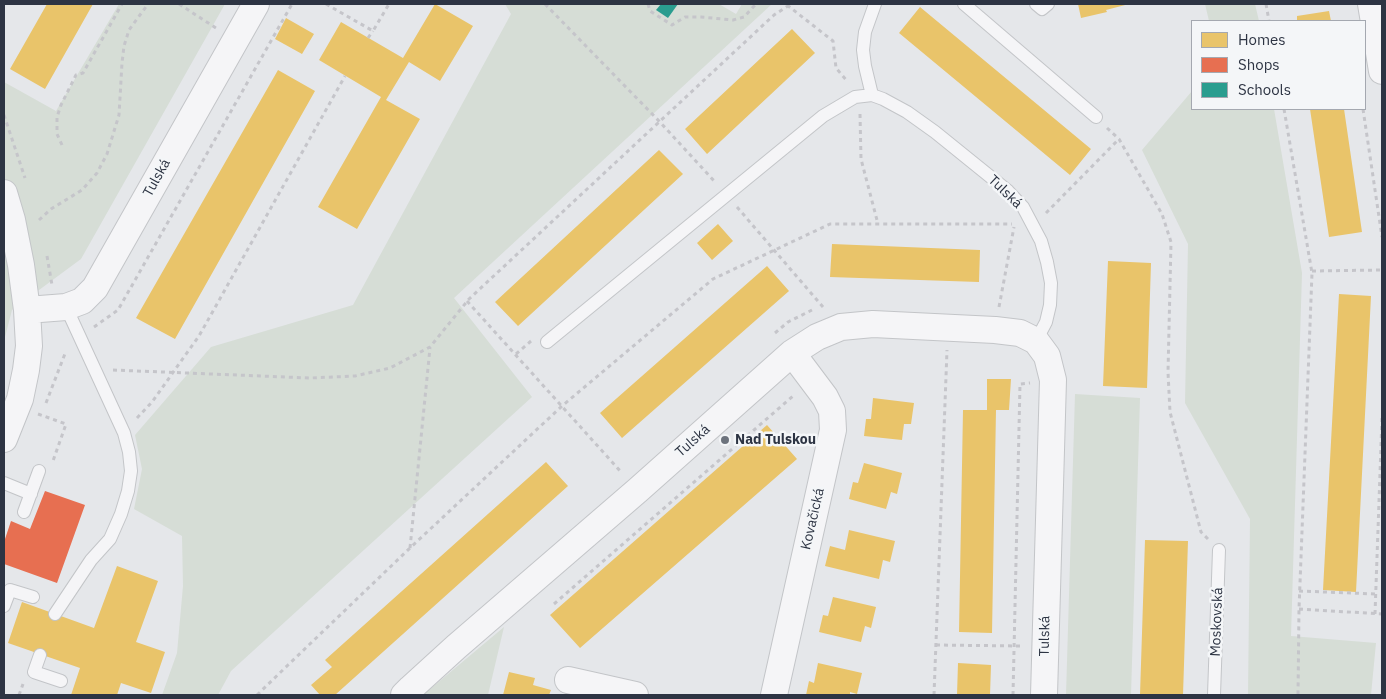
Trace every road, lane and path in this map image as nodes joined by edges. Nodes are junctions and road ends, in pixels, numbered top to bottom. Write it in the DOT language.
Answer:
graph roads {
  1 [pos="122,4"];
  2 [pos="148,4"];
  3 [pos="179,4"];
  4 [pos="256,4"];
  5 [pos="292,4"];
  6 [pos="326,4"];
  7 [pos="389,4"];
  8 [pos="545,4"];
  9 [pos="648,4"];
  10 [pos="756,4"];
  11 [pos="789,4"];
  12 [pos="875,4"];
  13 [pos="964,4"];
  14 [pos="1036,4"];
  15 [pos="1048,4"];
  16 [pos="1266,4"];
  17 [pos="1371,4"];
  18 [pos="1269,20"];
  19 [pos="219,30"];
  20 [pos="373,31"];
  21 [pos="368,38"];
  22 [pos="1382,71"];
  23 [pos="346,76"];
  24 [pos="851,86"];
  25 [pos="872,95"];
  26 [pos="860,110"];
  27 [pos="1284,110"];
  28 [pos="1362,110"];
  29 [pos="1096,117"];
  30 [pos="660,121"];
  31 [pos="1119,139"];
  32 [pos="62,145"];
  33 [pos="4,193"];
  34 [pos="39,220"];
  35 [pos="878,224"];
  36 [pos="1033,226"];
  37 [pos="1382,237"];
  38 [pos="790,268"];
  39 [pos="1382,270"];
  40 [pos="1312,271"];
  41 [pos="467,301"];
  42 [pos="823,306"];
  43 [pos="66,307"];
  44 [pos="27,310"];
  45 [pos="948,327"];
  46 [pos="995,330"];
  47 [pos="89,331"];
  48 [pos="1036,341"];
  49 [pos="547,342"];
  50 [pos="430,347"];
  51 [pos="792,353"];
  52 [pos="109,370"];
  53 [pos="173,373"];
  54 [pos="1053,380"];
  55 [pos="794,396"];
  56 [pos="17,406"];
  57 [pos="562,406"];
  58 [pos="1382,417"];
  59 [pos="134,421"];
  60 [pos="4,439"];
  61 [pos="57,450"];
  62 [pos="39,471"];
  63 [pos="628,479"];
  64 [pos="4,483"];
  65 [pos="31,494"];
  66 [pos="24,512"];
  67 [pos="647,523"];
  68 [pos="650,527"];
  69 [pos="410,548"];
  70 [pos="1220,550"];
  71 [pos="1300,591"];
  72 [pos="1376,594"];
  73 [pos="33,597"];
  74 [pos="554,604"];
  75 [pos="4,606"];
  76 [pos="1299,610"];
  77 [pos="55,614"];
  78 [pos="1375,614"];
  79 [pos="1382,614"];
  80 [pos="936,645"];
  81 [pos="1008,646"];
  82 [pos="40,655"];
  83 [pos="568,680"];
  84 [pos="61,681"];
  85 [pos="257,695"];
  86 [pos="404,695"];
  87 [pos="636,695"];
  88 [pos="774,695"];
  89 [pos="934,695"];
  90 [pos="1013,695"];
  91 [pos="1044,695"];
  92 [pos="1214,695"];
  93 [pos="1298,695"];
  1 -- 32 [label="path"];
  2 -- 34 [label="path"];
  3 -- 19 [label="path"];
  4 -- 43 [label="street, Tulská"];
  5 -- 47 [label="path"];
  6 -- 20 [label="path"];
  7 -- 20 [label="path"];
  8 -- 30 [label="path"];
  9 -- 10 [label="path"];
  11 -- 24 [label="path"];
  11 -- 30 [label="path"];
  12 -- 25 [label="lane"];
  13 -- 29 [label="lane"];
  14 -- 15 [label="lane"];
  16 -- 18 [label="path"];
  17 -- 22 [label="street"];
  20 -- 21 [label="path"];
  23 -- 53 [label="path"];
  25 -- 36 [label="lane, Tulská"];
  25 -- 49 [label="lane"];
  26 -- 35 [label="path"];
  27 -- 40 [label="path"];
  28 -- 37 [label="path"];
  29 -- 31 [label="path"];
  30 -- 41 [label="path"];
  31 -- 36 [label="path"];
  31 -- 70 [label="path"];
  33 -- 44 [label="street"];
  35 -- 46 [label="path"];
  35 -- 57 [label="path"];
  36 -- 48 [label="lane, Tulská"];
  38 -- 42 [label="path"];
  39 -- 40 [label="path"];
  40 -- 71 [label="path"];
  41 -- 50 [label="path"];
  41 -- 57 [label="path"];
  43 -- 44 [label="street, Tulská"];
  43 -- 77 [label="lane"];
  44 -- 56 [label="street"];
  45 -- 46 [label="street, Tulská"];
  45 -- 51 [label="street, Tulská"];
  45 -- 80 [label="path"];
  46 -- 48 [label="street, Tulská"];
  48 -- 54 [label="street, Tulská"];
  50 -- 53 [label="path"];
  50 -- 69 [label="path"];
  51 -- 86 [label="street, Tulská"];
  51 -- 88 [label="street, Kovačická"];
  52 -- 53 [label="path"];
  53 -- 59 [label="path"];
  54 -- 90 [label="path"];
  54 -- 91 [label="street, Tulská"];
  55 -- 67 [label="path"];
  56 -- 60 [label="street"];
  56 -- 61 [label="path"];
  57 -- 63 [label="path"];
  57 -- 69 [label="path"];
  58 -- 72 [label="path"];
  62 -- 65 [label="lane"];
  64 -- 65 [label="lane"];
  65 -- 66 [label="lane"];
  67 -- 68 [label="path"];
  67 -- 74 [label="path"];
  69 -- 85 [label="path"];
  70 -- 92 [label="lane, Moskovská"];
  71 -- 72 [label="path"];
  71 -- 76 [label="path"];
  72 -- 78 [label="path"];
  73 -- 75 [label="lane"];
  76 -- 78 [label="path"];
  76 -- 93 [label="path"];
  78 -- 79 [label="path"];
  80 -- 81 [label="path"];
  80 -- 89 [label="path"];
  82 -- 84 [label="lane"];
  83 -- 87 [label="street"];
}
